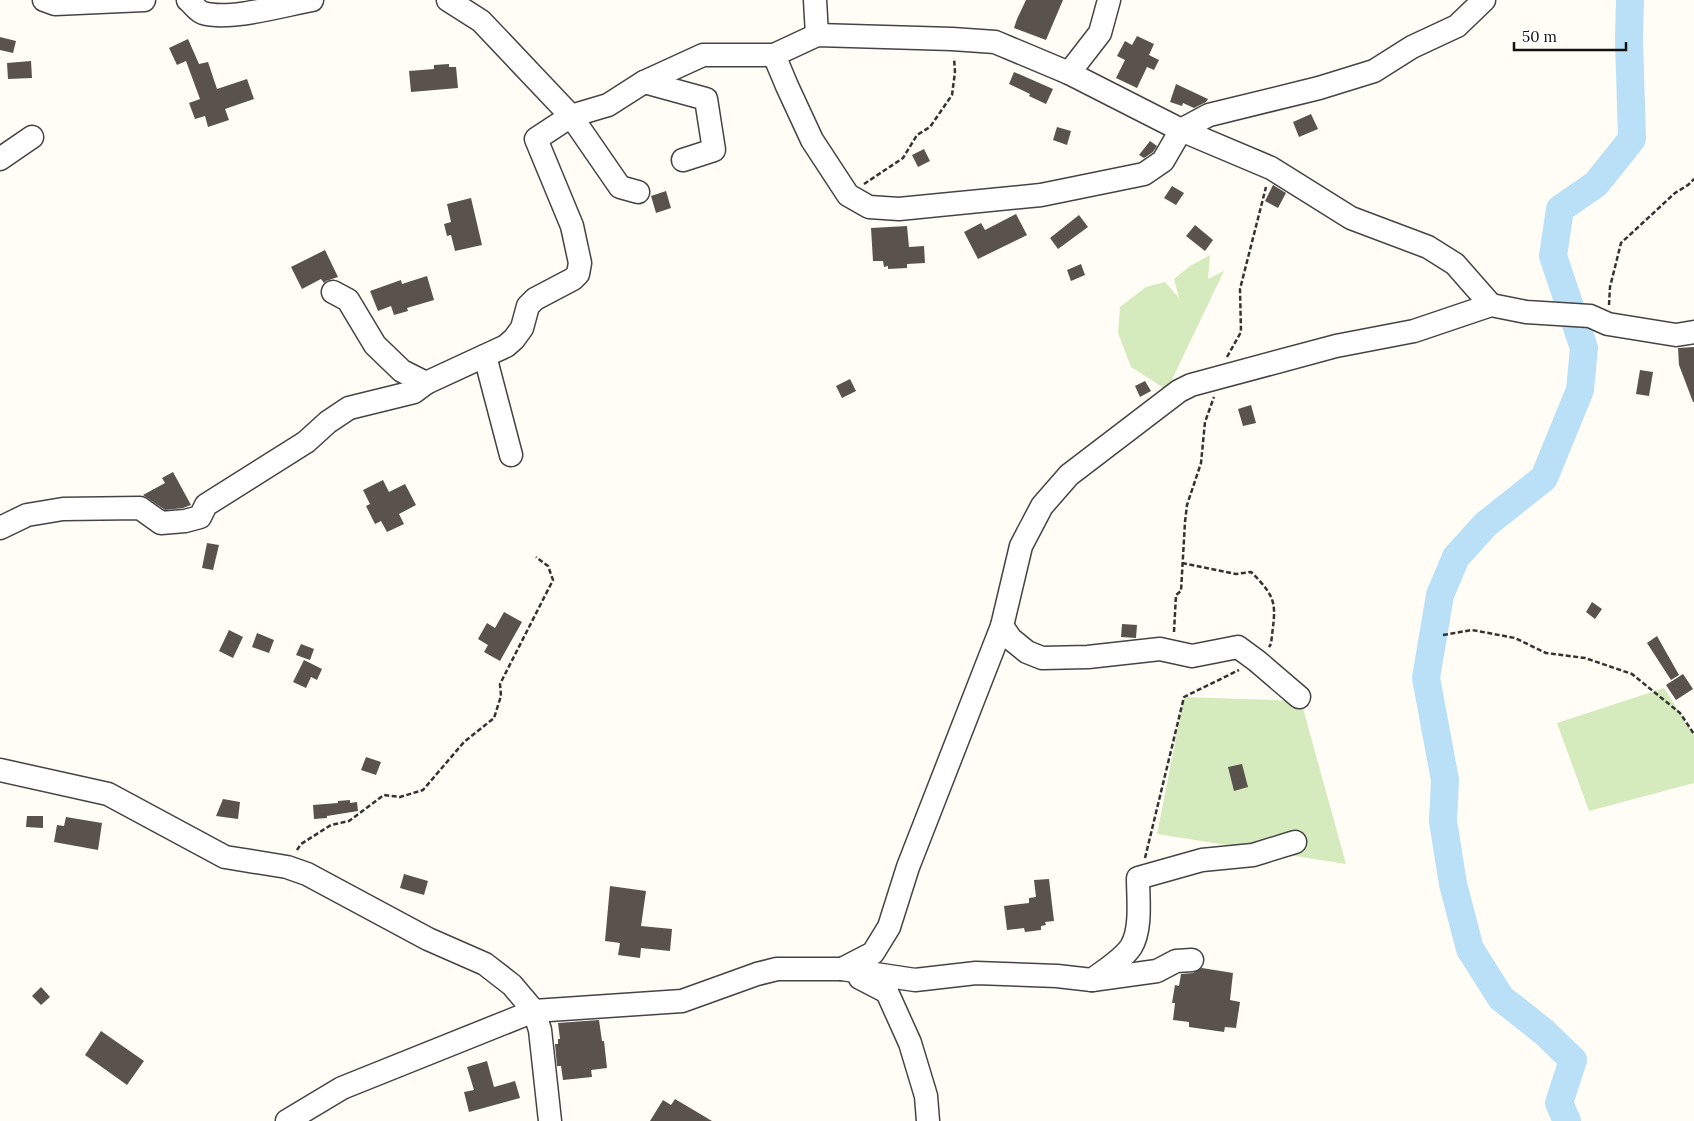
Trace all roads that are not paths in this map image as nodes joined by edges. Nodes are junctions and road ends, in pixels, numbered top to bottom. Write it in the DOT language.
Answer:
graph roads {
  1 [pos="44,0"];
  2 [pos="144,0"];
  3 [pos="188,0"];
  4 [pos="312,0"];
  5 [pos="448,0"];
  6 [pos="815,0"];
  7 [pos="1109,0"];
  8 [pos="1484,0"];
  9 [pos="817,35"];
  10 [pos="774,55"];
  11 [pos="1069,73"];
  12 [pos="644,82"];
  13 [pos="571,116"];
  14 [pos="1181,130"];
  15 [pos="32,137"];
  16 [pos="0,159"];
  17 [pos="683,160"];
  18 [pos="638,192"];
  19 [pos="333,292"];
  20 [pos="1491,304"];
  21 [pos="1694,332"];
  22 [pos="485,356"];
  23 [pos="426,383"];
  24 [pos="511,455"];
  25 [pos="0,528"];
  26 [pos="1002,626"];
  27 [pos="1299,698"];
  28 [pos="0,770"];
  29 [pos="1295,842"];
  30 [pos="1192,960"];
  31 [pos="842,968"];
  32 [pos="1092,980"];
  33 [pos="534,1010"];
  34 [pos="286,1121"];
  35 [pos="550,1121"];
  36 [pos="928,1121"];
  1 -- 2 [label="street"];
  3 -- 4 [label="street"];
  5 -- 13 [label="street"];
  6 -- 9 [label="street"];
  7 -- 11 [label="street"];
  8 -- 14 [label="street"];
  9 -- 10 [label="street"];
  9 -- 11 [label="street"];
  10 -- 12 [label="street"];
  10 -- 14 [label="street"];
  11 -- 14 [label="street"];
  12 -- 13 [label="street"];
  12 -- 17 [label="street"];
  13 -- 18 [label="street"];
  13 -- 22 [label="street"];
  14 -- 20 [label="street"];
  15 -- 16 [label="street"];
  19 -- 23 [label="street"];
  20 -- 21 [label="street"];
  20 -- 26 [label="street"];
  22 -- 23 [label="street"];
  22 -- 24 [label="street"];
  23 -- 25 [label="street"];
  26 -- 27 [label="street"];
  26 -- 31 [label="street"];
  28 -- 33 [label="street"];
  29 -- 32 [label="street"];
  30 -- 32 [label="street"];
  31 -- 32 [label="street"];
  31 -- 33 [label="street"];
  31 -- 36 [label="street"];
  33 -- 34 [label="street"];
  33 -- 35 [label="street"];
}
